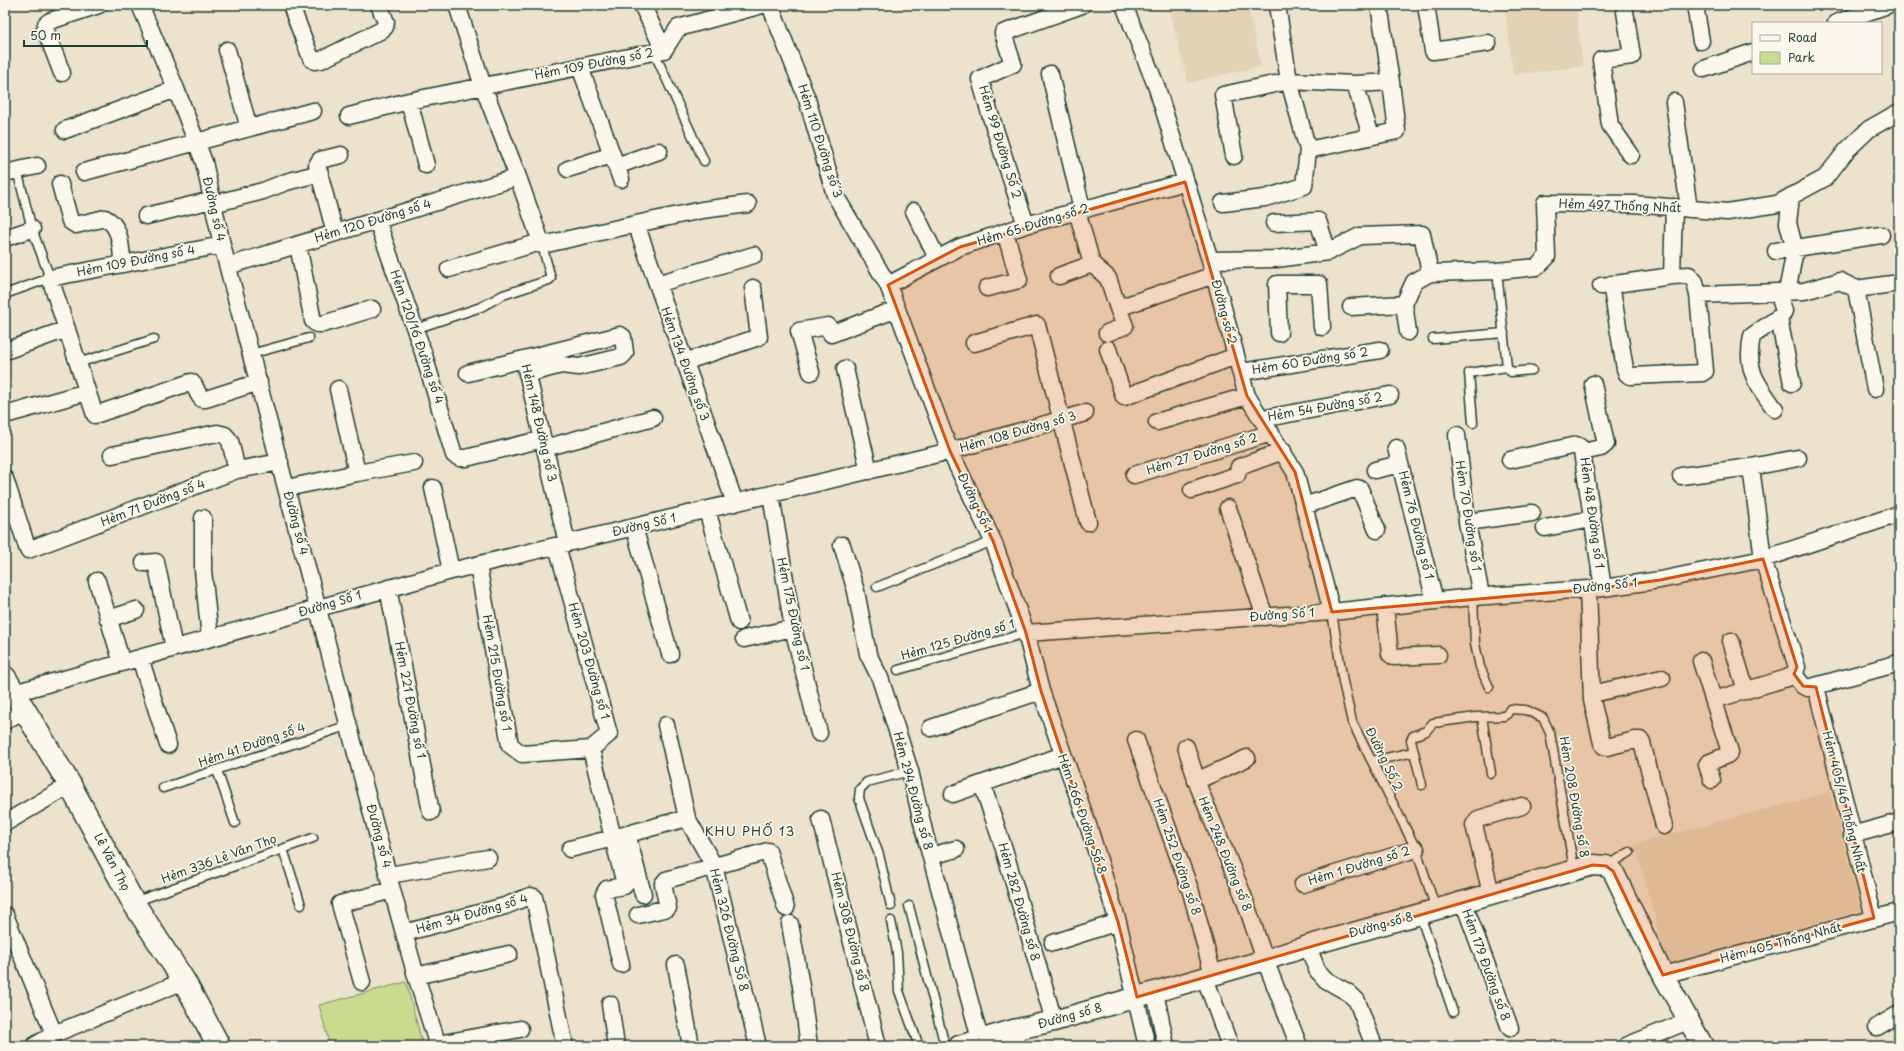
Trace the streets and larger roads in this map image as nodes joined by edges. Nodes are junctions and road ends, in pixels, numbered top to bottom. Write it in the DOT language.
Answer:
graph roads {
  1 [pos="99,5"];
  2 [pos="140,5"];
  3 [pos="379,5"];
  4 [pos="457,5"];
  5 [pos="642,5"];
  6 [pos="762,5"];
  7 [pos="770,5"];
  8 [pos="1082,5"];
  9 [pos="1124,5"];
  10 [pos="1277,5"];
  11 [pos="1379,5"];
  12 [pos="1426,5"];
  13 [pos="1624,5"];
  14 [pos="1695,5"];
  15 [pos="1888,5"];
  16 [pos="293,11"];
  17 [pos="1839,22"];
  18 [pos="1700,41"];
  19 [pos="1488,43"];
  20 [pos="227,50"];
  21 [pos="659,51"];
  22 [pos="1752,52"];
  23 [pos="580,67"];
  24 [pos="1704,69"];
  25 [pos="62,73"];
  26 [pos="1050,74"];
  27 [pos="1289,81"];
  28 [pos="1391,82"];
  29 [pos="1355,84"];
  30 [pos="483,86"];
  31 [pos="176,89"];
  32 [pos="409,101"];
  33 [pos="1674,102"];
  34 [pos="312,111"];
  35 [pos="1899,112"];
  36 [pos="349,116"];
  37 [pos="249,128"];
  38 [pos="66,130"];
  39 [pos="1371,136"];
  40 [pos="196,141"];
  41 [pos="1308,150"];
  42 [pos="659,151"];
  43 [pos="341,155"];
  44 [pos="1631,155"];
  45 [pos="1234,156"];
  46 [pos="426,165"];
  47 [pos="37,166"];
  48 [pos="616,167"];
  49 [pos="568,169"];
  50 [pos="11,172"];
  51 [pos="84,172"];
  52 [pos="320,173"];
  53 [pos="518,176"];
  54 [pos="1185,182"];
  55 [pos="60,184"];
  56 [pos="1791,196"];
  57 [pos="213,202"];
  58 [pos="1224,202"];
  59 [pos="748,204"];
  60 [pos="1682,208"];
  61 [pos="1079,210"];
  62 [pos="914,211"];
  63 [pos="146,216"];
  64 [pos="377,220"];
  65 [pos="1274,222"];
  66 [pos="636,224"];
  67 [pos="1026,225"];
  68 [pos="32,229"];
  69 [pos="1005,232"];
  70 [pos="335,233"];
  71 [pos="1881,235"];
  72 [pos="5,238"];
  73 [pos="542,244"];
  74 [pos="222,245"];
  75 [pos="298,245"];
  76 [pos="1795,250"];
  77 [pos="1328,252"];
  78 [pos="1776,252"];
  79 [pos="754,255"];
  80 [pos="938,258"];
  81 [pos="1276,259"];
  82 [pos="122,264"];
  83 [pos="1092,264"];
  84 [pos="228,266"];
  85 [pos="1212,267"];
  86 [pos="449,269"];
  87 [pos="1430,273"];
  88 [pos="1059,276"];
  89 [pos="1672,276"];
  90 [pos="1899,283"];
  91 [pos="657,284"];
  92 [pos="1277,284"];
  93 [pos="888,285"];
  94 [pos="753,288"];
  95 [pos="987,288"];
  96 [pos="1856,289"];
  97 [pos="1782,292"];
  98 [pos="1698,295"];
  99 [pos="1404,304"];
  100 [pos="1351,307"];
  101 [pos="1118,308"];
  102 [pos="372,309"];
  103 [pos="897,309"];
  104 [pos="1779,319"];
  105 [pos="1322,327"];
  106 [pos="67,329"];
  107 [pos="1408,332"];
  108 [pos="1107,333"];
  109 [pos="1279,333"];
  110 [pos="974,343"];
  111 [pos="1108,350"];
  112 [pos="1380,350"];
  113 [pos="5,351"];
  114 [pos="1236,356"];
  115 [pos="524,359"];
  116 [pos="684,362"];
  117 [pos="845,369"];
  118 [pos="811,372"];
  119 [pos="1240,372"];
  120 [pos="468,373"];
  121 [pos="527,374"];
  122 [pos="259,382"];
  123 [pos="1792,383"];
  124 [pos="1593,384"];
  125 [pos="338,389"];
  126 [pos="1875,389"];
  127 [pos="87,392"];
  128 [pos="1390,395"];
  129 [pos="1247,396"];
  130 [pos="1775,409"];
  131 [pos="1085,413"];
  132 [pos="5,415"];
  133 [pos="653,418"];
  134 [pos="1062,419"];
  135 [pos="1261,419"];
  136 [pos="1156,422"];
  137 [pos="1271,433"];
  138 [pos="1457,435"];
  139 [pos="544,444"];
  140 [pos="1283,451"];
  141 [pos="950,452"];
  142 [pos="1582,452"];
  143 [pos="112,455"];
  144 [pos="1798,458"];
  145 [pos="1510,460"];
  146 [pos="280,462"];
  147 [pos="414,463"];
  148 [pos="1751,467"];
  149 [pos="237,470"];
  150 [pos="1375,470"];
  151 [pos="869,471"];
  152 [pos="357,473"];
  153 [pos="1134,474"];
  154 [pos="1681,476"];
  155 [pos="5,479"];
  156 [pos="287,488"];
  157 [pos="433,488"];
  158 [pos="1192,490"];
  159 [pos="772,495"];
  160 [pos="735,503"];
  161 [pos="1304,506"];
  162 [pos="1228,508"];
  163 [pos="707,510"];
  164 [pos="1532,513"];
  165 [pos="1899,514"];
  166 [pos="203,518"];
  167 [pos="1592,519"];
  168 [pos="1088,522"];
  169 [pos="1467,522"];
  170 [pos="634,527"];
  171 [pos="1545,528"];
  172 [pos="1377,530"];
  173 [pos="562,545"];
  174 [pos="842,545"];
  175 [pos="1763,559"];
  176 [pos="144,563"];
  177 [pos="478,565"];
  178 [pos="451,571"];
  179 [pos="97,581"];
  180 [pos="388,588"];
  181 [pos="1595,588"];
  182 [pos="1477,597"];
  183 [pos="1435,601"];
  184 [pos="1385,606"];
  185 [pos="319,607"];
  186 [pos="136,610"];
  187 [pos="1332,612"];
  188 [pos="1265,617"];
  189 [pos="108,619"];
  190 [pos="739,622"];
  191 [pos="794,628"];
  192 [pos="1026,633"];
  193 [pos="210,638"];
  194 [pos="744,639"];
  195 [pos="1731,641"];
  196 [pos="174,648"];
  197 [pos="670,654"];
  198 [pos="1438,655"];
  199 [pos="140,658"];
  200 [pos="1701,660"];
  201 [pos="122,663"];
  202 [pos="1899,663"];
  203 [pos="1794,674"];
  204 [pos="1662,678"];
  205 [pos="1816,687"];
  206 [pos="1041,691"];
  207 [pos="1746,691"];
  208 [pos="15,694"];
  209 [pos="1592,694"];
  210 [pos="1714,700"];
  211 [pos="5,721"];
  212 [pos="666,725"];
  213 [pos="931,728"];
  214 [pos="819,733"];
  215 [pos="1136,740"];
  216 [pos="168,745"];
  217 [pos="1186,747"];
  218 [pos="590,749"];
  219 [pos="1062,755"];
  220 [pos="1247,758"];
  221 [pos="1712,780"];
  222 [pos="1196,781"];
  223 [pos="982,784"];
  224 [pos="70,785"];
  225 [pos="953,794"];
  226 [pos="1522,806"];
  227 [pos="431,812"];
  228 [pos="687,818"];
  229 [pos="821,819"];
  230 [pos="1899,822"];
  231 [pos="5,823"];
  232 [pos="1664,826"];
  233 [pos="1852,834"];
  234 [pos="620,836"];
  235 [pos="570,849"];
  236 [pos="956,849"];
  237 [pos="1416,849"];
  238 [pos="931,856"];
  239 [pos="488,858"];
  240 [pos="714,866"];
  241 [pos="391,882"];
  242 [pos="1303,884"];
  243 [pos="1491,893"];
  244 [pos="643,894"];
  245 [pos="1463,901"];
  246 [pos="786,908"];
  247 [pos="1899,912"];
  248 [pos="5,915"];
  249 [pos="638,915"];
  250 [pos="1874,918"];
  251 [pos="1118,922"];
  252 [pos="790,924"];
  253 [pos="404,933"];
  254 [pos="1053,943"];
  255 [pos="1308,946"];
  256 [pos="509,954"];
  257 [pos="1265,960"];
  258 [pos="621,964"];
  259 [pos="676,965"];
  260 [pos="1663,975"];
  261 [pos="416,976"];
  262 [pos="1209,977"];
  263 [pos="184,981"];
  264 [pos="362,982"];
  265 [pos="1155,992"];
  266 [pos="1136,997"];
  267 [pos="610,1004"];
  268 [pos="1899,1014"];
  269 [pos="1688,1021"];
  270 [pos="1054,1022"];
  271 [pos="1876,1027"];
  272 [pos="1510,1028"];
  273 [pos="520,1029"];
  274 [pos="54,1034"];
  275 [pos="1015,1038"];
  276 [pos="980,1039"];
  277 [pos="438,1045"];
  278 [pos="36,1046"];
  279 [pos="219,1046"];
  280 [pos="565,1046"];
  281 [pos="616,1046"];
  282 [pos="691,1046"];
  283 [pos="758,1046"];
  284 [pos="809,1046"];
  285 [pos="878,1046"];
  286 [pos="959,1046"];
  287 [pos="1147,1046"];
  288 [pos="1166,1046"];
  289 [pos="1230,1046"];
  290 [pos="1299,1046"];
  291 [pos="1374,1046"];
  292 [pos="1626,1046"];
  293 [pos="1703,1046"];
  1 -- 25 [label="street"];
  2 -- 31 [label="street, Đường số 4"];
  3 -- 16 [label="street"];
  4 -- 30 [label="street"];
  5 -- 21 [label="street"];
  6 -- 21 [label="street, Hẻm 109 Đường số 2"];
  7 -- 93 [label="street, Hẻm 110 Đường số 3"];
  8 -- 67 [label="street, Hẻm 99 Đường Số 2"];
  9 -- 54 [label="street, Đường số 2"];
  10 -- 27 [label="street"];
  11 -- 28 [label="street"];
  12 -- 19 [label="street"];
  13 -- 44 [label="street"];
  14 -- 18 [label="street"];
  15 -- 17 [label="street"];
  20 -- 37 [label="street"];
  21 -- 23 [label="street, Hẻm 109 Đường số 2"];
  22 -- 24 [label="street"];
  23 -- 30 [label="street, Hẻm 109 Đường số 2"];
  23 -- 48 [label="street"];
  26 -- 61 [label="street"];
  27 -- 29 [label="street"];
  27 -- 41 [label="street"];
  27 -- 45 [label="street"];
  28 -- 29 [label="street"];
  28 -- 39 [label="street"];
  29 -- 39 [label="street"];
  30 -- 32 [label="street, Hẻm 109 Đường số 2"];
  30 -- 53 [label="street"];
  31 -- 38 [label="street"];
  31 -- 40 [label="street, Đường số 4"];
  32 -- 36 [label="street, Hẻm 109 Đường số 2"];
  32 -- 46 [label="street"];
  33 -- 60 [label="street"];
  34 -- 37 [label="street"];
  35 -- 56 [label="street, Hẻm 497 Thống Nhất"];
  37 -- 40 [label="street"];
  39 -- 41 [label="street"];
  40 -- 51 [label="street"];
  40 -- 57 [label="street, Đường số 4"];
  41 -- 58 [label="street"];
  42 -- 48 [label="street"];
  43 -- 52 [label="street"];
  47 -- 50 [label="street"];
  48 -- 49 [label="street"];
  52 -- 57 [label="street"];
  52 -- 70 [label="street"];
  53 -- 64 [label="street, Hẻm 120 Đường số 4"];
  53 -- 73 [label="street"];
  54 -- 61 [label="street, Hẻm 65 Đường số 2"];
  54 -- 85 [label="street, Đường số 2"];
  55 -- 82 [label="street"];
  56 -- 60 [label="street, Hẻm 497 Thống Nhất"];
  56 -- 76 [label="street"];
  57 -- 63 [label="street"];
  57 -- 74 [label="street, Đường số 4"];
  59 -- 66 [label="street"];
  60 -- 87 [label="street, Hẻm 497 Thống Nhất"];
  60 -- 89 [label="street"];
  61 -- 67 [label="street, Hẻm 65 Đường số 2"];
  61 -- 83 [label="street"];
  62 -- 80 [label="street"];
  64 -- 70 [label="street, Hẻm 120 Đường số 4"];
  64 -- 139 [label="street, Hẻm 120/16 Đường số 4"];
  65 -- 77 [label="street"];
  66 -- 73 [label="street"];
  66 -- 91 [label="street, Hẻm 134 Đường số 3"];
  67 -- 69 [label="street, Hẻm 65 Đường số 2"];
  68 -- 72 [label="street"];
  69 -- 80 [label="street, Hẻm 65 Đường số 2"];
  69 -- 95 [label="street"];
  70 -- 75 [label="street, Hẻm 120 Đường số 4"];
  71 -- 76 [label="street"];
  73 -- 86 [label="street"];
  74 -- 82 [label="street, Hẻm 109 Đường số 4"];
  74 -- 84 [label="street, Đường số 4"];
  75 -- 84 [label="street, Hẻm 120 Đường số 4"];
  75 -- 102 [label="street"];
  76 -- 78 [label="street"];
  76 -- 97 [label="street"];
  77 -- 81 [label="street"];
  77 -- 87 [label="street"];
  79 -- 91 [label="street"];
  80 -- 93 [label="street, Hẻm 65 Đường số 2"];
  81 -- 85 [label="street"];
  81 -- 92 [label="street"];
  82 -- 106 [label="street, Hẻm 109 Đường số 4"];
  83 -- 88 [label="street"];
  83 -- 101 [label="street"];
  84 -- 122 [label="street, Đường số 4"];
  85 -- 101 [label="street"];
  85 -- 114 [label="street, Đường số 2"];
  87 -- 99 [label="street"];
  89 -- 98 [label="street"];
  89 -- 98 [label="street"];
  90 -- 96 [label="street"];
  91 -- 116 [label="street, Hẻm 134 Đường số 3"];
  92 -- 105 [label="street"];
  92 -- 109 [label="street"];
  93 -- 103 [label="street, Hẻm 110 Đường số 3"];
  94 -- 116 [label="street"];
  96 -- 97 [label="street"];
  96 -- 126 [label="street"];
  97 -- 98 [label="street"];
  97 -- 104 [label="street"];
  99 -- 100 [label="street"];
  99 -- 107 [label="street"];
  101 -- 108 [label="street"];
  103 -- 118 [label="street"];
  103 -- 141 [label="street, Hẻm 110 Đường số 3"];
  104 -- 123 [label="street"];
  104 -- 130 [label="street"];
  106 -- 113 [label="street"];
  106 -- 127 [label="street"];
  110 -- 134 [label="street"];
  111 -- 114 [label="street"];
  112 -- 119 [label="street, Hẻm 60 Đường số 2"];
  114 -- 119 [label="street, Đường số 2"];
  115 -- 120 [label="street, Hẻm 148 Đường số 3"];
  115 -- 121 [label="street, Hẻm 148 Đường số 3"];
  115 -- 121 [label="street"];
  116 -- 160 [label="street, Hẻm 134 Đường số 3"];
  117 -- 151 [label="street"];
  119 -- 129 [label="street, Đường số 2"];
  121 -- 139 [label="street, Hẻm 148 Đường số 3"];
  122 -- 127 [label="street"];
  122 -- 146 [label="street, Đường số 4"];
  124 -- 142 [label="street, Hẻm 48 Đường số 1"];
  125 -- 152 [label="street"];
  127 -- 132 [label="street"];
  128 -- 135 [label="street, Hẻm 54 Đường số 2"];
  129 -- 135 [label="street, Đường số 2"];
  129 -- 136 [label="street"];
  131 -- 134 [label="street, Hẻm 108 Đường số 3"];
  133 -- 139 [label="street"];
  134 -- 141 [label="street, Hẻm 108 Đường số 3"];
  134 -- 168 [label="street"];
  135 -- 137 [label="street, Đường số 2"];
  137 -- 140 [label="street, Đường số 2"];
  137 -- 153 [label="street, Hẻm 27 Đường số 2"];
  138 -- 169 [label="street, Hẻm 70 Đường số 1"];
  139 -- 173 [label="street, Hẻm 148 Đường số 3"];
  140 -- 158 [label="street"];
  140 -- 161 [label="street, Đường số 2"];
  141 -- 151 [label="street, Đường Số 1"];
  141 -- 192 [label="street, Đường Số 1"];
  142 -- 145 [label="street"];
  142 -- 167 [label="street, Hẻm 48 Đường số 1"];
  143 -- 149 [label="street"];
  144 -- 148 [label="street"];
  146 -- 149 [label="street, Hẻm 71 Đường số 4"];
  146 -- 156 [label="street, Đường số 4"];
  147 -- 152 [label="street"];
  148 -- 154 [label="street"];
  148 -- 175 [label="street"];
  149 -- 155 [label="street, Hẻm 71 Đường số 4"];
  150 -- 183 [label="street, Hẻm 76 Đường số 1"];
  151 -- 159 [label="street, Đường Số 1"];
  152 -- 156 [label="street"];
  156 -- 185 [label="street, Đường số 4"];
  157 -- 178 [label="street"];
  159 -- 160 [label="street, Đường Số 1"];
  159 -- 191 [label="street, Hẻm 175 Đường số 1"];
  160 -- 163 [label="street, Đường Số 1"];
  161 -- 172 [label="street"];
  161 -- 187 [label="street, Đường số 2"];
  162 -- 188 [label="street"];
  163 -- 170 [label="street, Đường Số 1"];
  163 -- 190 [label="street"];
  164 -- 169 [label="street"];
  165 -- 175 [label="street, Đường Số 1"];
  166 -- 193 [label="street"];
  167 -- 171 [label="street"];
  167 -- 181 [label="street, Hẻm 48 Đường số 1"];
  169 -- 182 [label="street, Hẻm 70 Đường số 1"];
  170 -- 173 [label="street, Đường Số 1"];
  170 -- 197 [label="street"];
  173 -- 177 [label="street, Đường Số 1"];
  173 -- 218 [label="street, Hẻm 203 Đường số 1"];
  174 -- 238 [label="street, Hẻm 294 Đường số 8"];
  175 -- 181 [label="street, Đường Số 1"];
  175 -- 203 [label="street"];
  176 -- 196 [label="street"];
  177 -- 178 [label="street, Đường Số 1"];
  177 -- 218 [label="street, Hẻm 215 Đường số 1"];
  178 -- 180 [label="street, Đường Số 1"];
  179 -- 189 [label="street"];
  180 -- 185 [label="street, Đường Số 1"];
  180 -- 227 [label="street, Hẻm 221 Đường số 1"];
  181 -- 182 [label="street, Đường Số 1"];
  181 -- 209 [label="street, Hẻm 48 Đường số 1"];
  182 -- 183 [label="street, Đường Số 1"];
  183 -- 184 [label="street, Đường Số 1"];
  184 -- 187 [label="street, Đường Số 1"];
  184 -- 198 [label="street"];
  185 -- 193 [label="street, Đường Số 1"];
  185 -- 241 [label="street, Đường số 4"];
  186 -- 189 [label="street"];
  187 -- 188 [label="street, Đường Số 1"];
  188 -- 192 [label="street, Đường Số 1"];
  189 -- 201 [label="street"];
  191 -- 194 [label="street"];
  191 -- 214 [label="street, Hẻm 175 Đường số 1"];
  192 -- 206 [label="street, Hẻm 266 Đường Số 8"];
  193 -- 196 [label="street, Đường Số 1"];
  195 -- 207 [label="street"];
  196 -- 199 [label="street, Đường Số 1"];
  199 -- 201 [label="street, Đường Số 1"];
  199 -- 216 [label="street"];
  200 -- 210 [label="street"];
  201 -- 208 [label="street, Đường Số 1"];
  202 -- 205 [label="street"];
  203 -- 205 [label="street"];
  203 -- 207 [label="street"];
  204 -- 209 [label="street"];
  205 -- 233 [label="street, Hẻm 405/46 Thống Nhất"];
  206 -- 213 [label="street"];
  206 -- 219 [label="street, Hẻm 266 Đường Số 8"];
  207 -- 210 [label="street"];
  208 -- 211 [label="street, Đường Số 1"];
  208 -- 224 [label="main road, Lê Văn Thọ"];
  209 -- 232 [label="street, Hẻm 48 Đường số 1"];
  210 -- 221 [label="street"];
  212 -- 228 [label="street, Hẻm 326 Đường Số 8"];
  215 -- 262 [label="street, Hẻm 252 Đường số 8"];
  217 -- 222 [label="street, Hẻm 248 Đường số 8"];
  218 -- 234 [label="street"];
  219 -- 223 [label="street"];
  219 -- 251 [label="street, Hẻm 266 Đường Số 8"];
  220 -- 222 [label="street"];
  222 -- 257 [label="street, Hẻm 248 Đường số 8"];
  223 -- 225 [label="street"];
  223 -- 270 [label="street, Hẻm 282 Đường số 8"];
  224 -- 231 [label="street"];
  224 -- 263 [label="main road, Lê Văn Thọ"];
  226 -- 243 [label="street"];
  228 -- 234 [label="street"];
  228 -- 240 [label="street, Hẻm 326 Đường Số 8"];
  229 -- 285 [label="street, Hẻm 308 Đường số 8"];
  230 -- 233 [label="street"];
  233 -- 250 [label="street, Hẻm 405/46 Thống Nhất"];
  234 -- 235 [label="street"];
  234 -- 244 [label="street"];
  234 -- 258 [label="street"];
  236 -- 238 [label="street"];
  237 -- 242 [label="street, Hẻm 1 Đường số 2"];
  238 -- 276 [label="street, Hẻm 294 Đường số 8"];
  239 -- 241 [label="street"];
  240 -- 246 [label="street"];
  240 -- 249 [label="street"];
  240 -- 283 [label="street, Hẻm 326 Đường Số 8"];
  241 -- 253 [label="street, Đường số 4"];
  241 -- 264 [label="street"];
  243 -- 245 [label="street, Đường số 8"];
  243 -- 260 [label="street, Đường số 8"];
  245 -- 255 [label="street, Đường số 8"];
  245 -- 272 [label="street, Hẻm 179 Đường số 8"];
  247 -- 250 [label="street, Hẻm 405 Thống Nhất"];
  248 -- 274 [label="street"];
  250 -- 260 [label="street, Hẻm 405 Thống Nhất"];
  251 -- 254 [label="street"];
  251 -- 266 [label="street, Hẻm 266 Đường Số 8"];
  252 -- 284 [label="street"];
  253 -- 261 [label="street, Đường số 4"];
  253 -- 280 [label="street, Hẻm 34 Đường số 4"];
  255 -- 257 [label="street, Đường số 8"];
  255 -- 291 [label="street"];
  256 -- 261 [label="street"];
  257 -- 262 [label="street, Đường số 8"];
  257 -- 290 [label="street, Hẻm 248 Đường số 8"];
  259 -- 282 [label="street"];
  260 -- 269 [label="street"];
  261 -- 277 [label="street, Đường số 4"];
  262 -- 265 [label="street, Đường số 8"];
  262 -- 289 [label="street, Hẻm 252 Đường số 8"];
  263 -- 274 [label="street"];
  263 -- 279 [label="main road, Lê Văn Thọ"];
  265 -- 266 [label="street, Đường số 8"];
  265 -- 288 [label="street"];
  266 -- 270 [label="street, Đường số 8"];
  266 -- 287 [label="street, Hẻm 266 Đường Số 8"];
  267 -- 281 [label="street"];
  268 -- 271 [label="street"];
  269 -- 292 [label="street"];
  269 -- 293 [label="street"];
  270 -- 275 [label="street, Đường số 8"];
  273 -- 277 [label="street"];
  274 -- 278 [label="street"];
  275 -- 276 [label="street, Đường số 8"];
  276 -- 286 [label="street, Đường số 8"];
}
